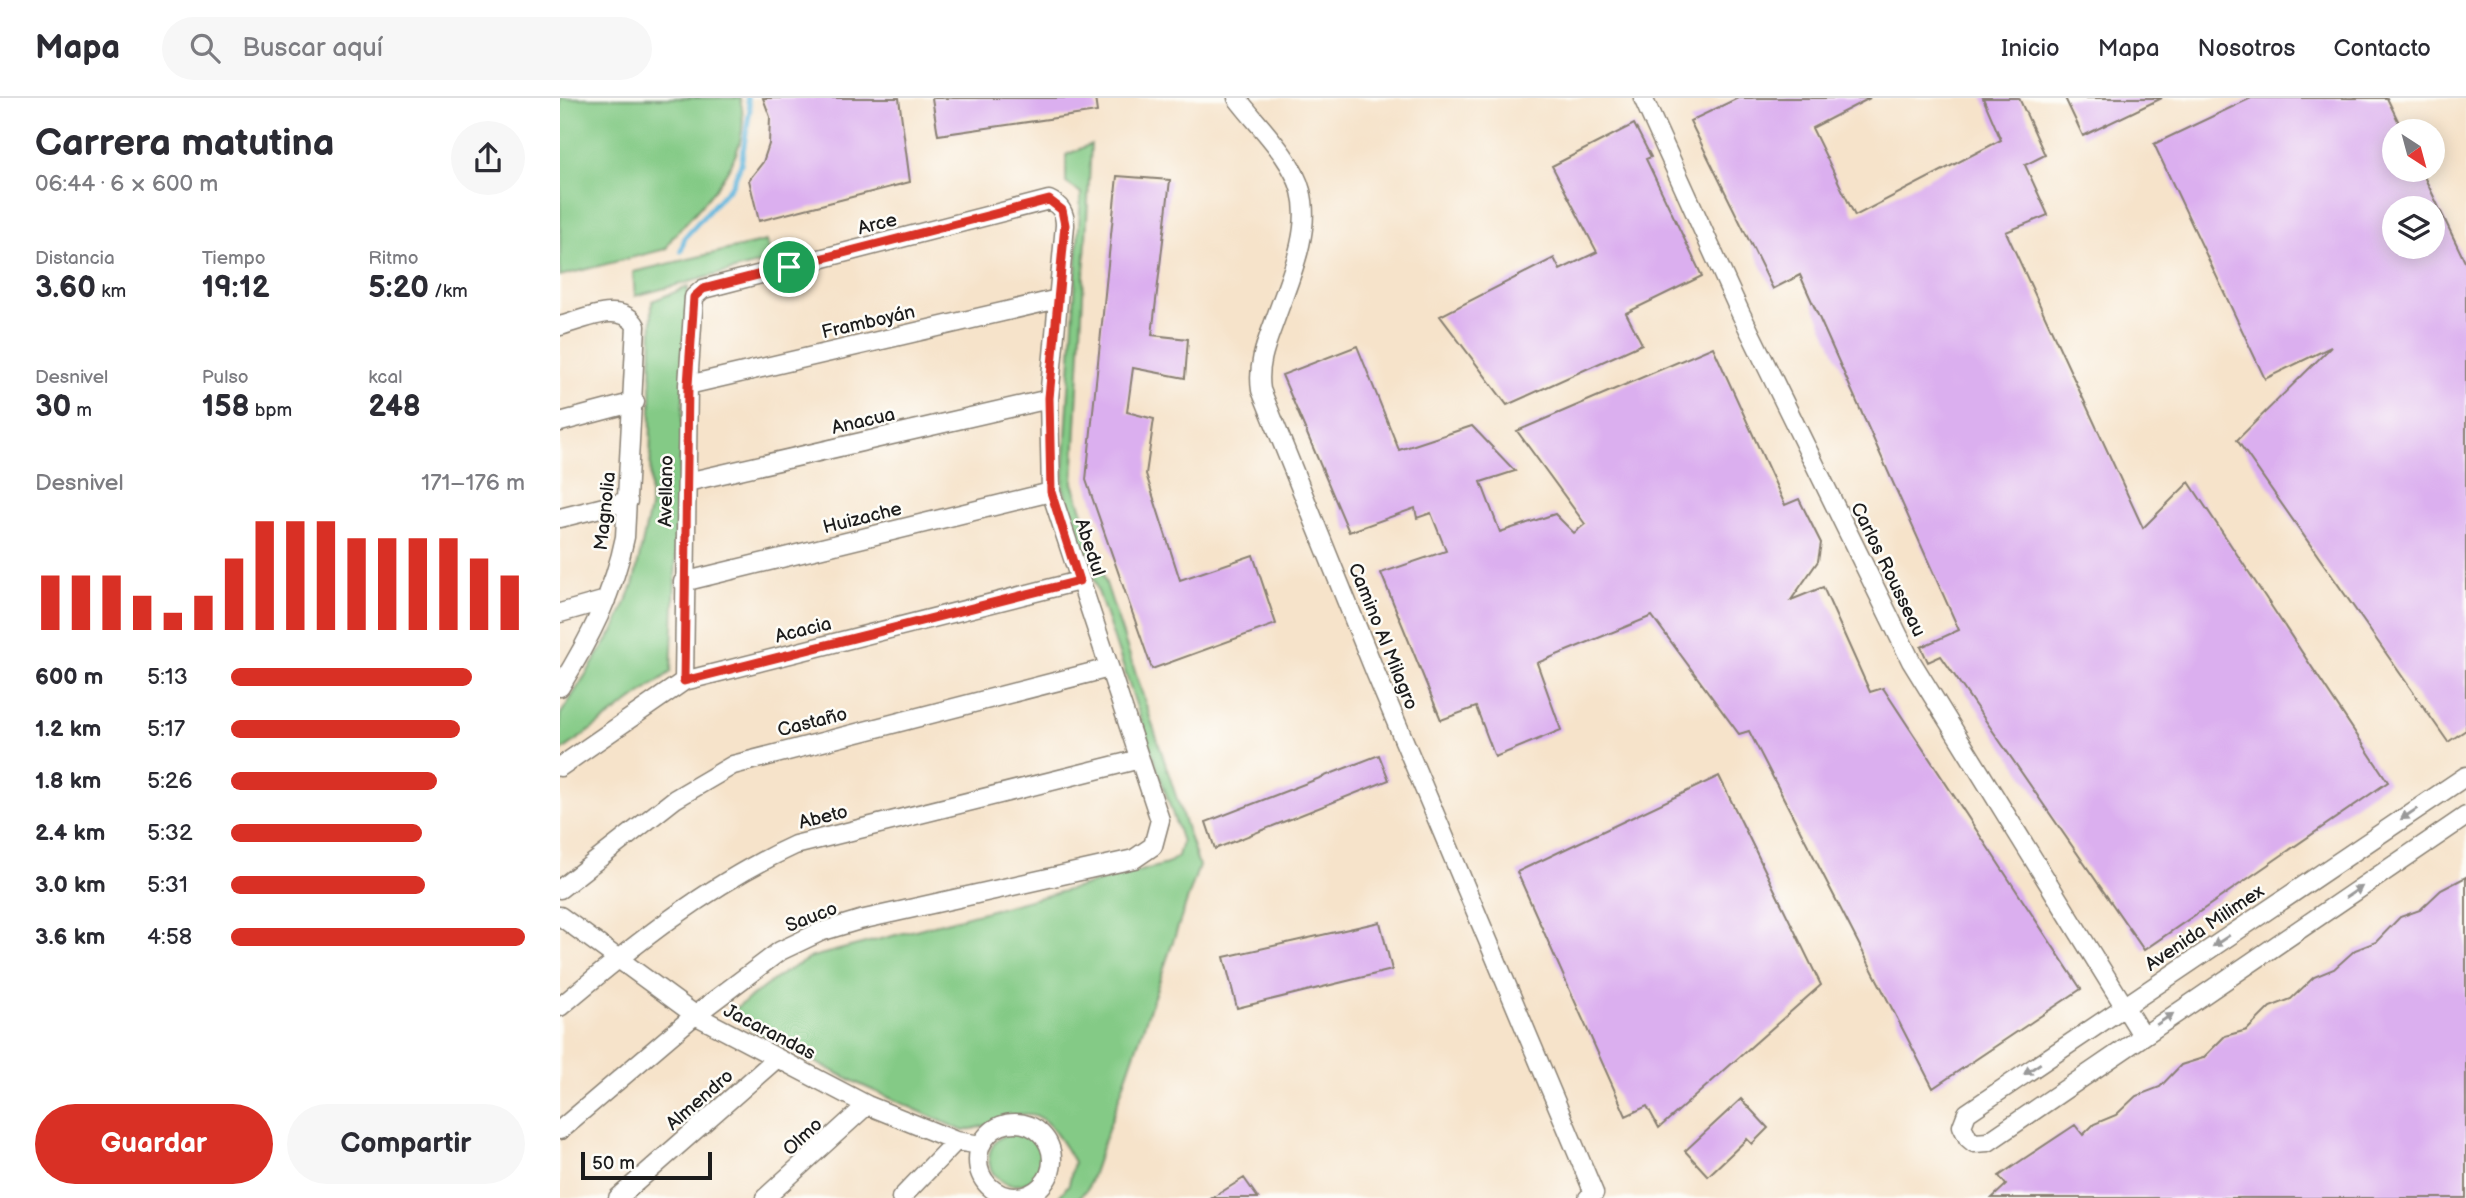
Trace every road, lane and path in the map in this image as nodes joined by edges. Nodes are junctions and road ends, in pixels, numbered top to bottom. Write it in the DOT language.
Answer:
graph roads {
  1 [pos="1237,98"];
  2 [pos="1643,98"];
  3 [pos="1065,225"];
  4 [pos="1058,299"];
  5 [pos="691,303"];
  6 [pos="560,326"];
  7 [pos="688,385"];
  8 [pos="1049,398"];
  9 [pos="635,402"];
  10 [pos="560,422"];
  11 [pos="687,482"];
  12 [pos="1051,492"];
  13 [pos="628,501"];
  14 [pos="560,518"];
  15 [pos="1079,581"];
  16 [pos="683,582"];
  17 [pos="606,600"];
  18 [pos="560,613"];
  19 [pos="1109,668"];
  20 [pos="684,681"];
  21 [pos="560,687"];
  22 [pos="1140,759"];
  23 [pos="560,767"];
  24 [pos="2466,776"];
  25 [pos="2466,816"];
  26 [pos="1134,859"];
  27 [pos="560,889"];
  28 [pos="560,916"];
  29 [pos="616,960"];
  30 [pos="560,1007"];
  31 [pos="2123,1007"];
  32 [pos="695,1015"];
  33 [pos="2142,1035"];
  34 [pos="776,1059"];
  35 [pos="867,1105"];
  36 [pos="560,1130"];
  37 [pos="956,1140"];
  38 [pos="981,1145"];
  39 [pos="1591,1196"];
  40 [pos="1021,1197"];
  41 [pos="618,1198"];
  42 [pos="765,1198"];
  43 [pos="901,1198"];
  1 -- 39 [label="street, Camino Al Milagro"];
  2 -- 31 [label="street, Carlos Rousseau"];
  3 -- 4 [label="street, Abedul"];
  3 -- 5 [label="street, Arce"];
  4 -- 7 [label="street, Framboyán"];
  4 -- 8 [label="street, Abedul"];
  5 -- 7 [label="street, Avellano"];
  6 -- 9 [label="street, Magnolia"];
  7 -- 11 [label="street, Avellano"];
  8 -- 11 [label="street, Anacua"];
  8 -- 12 [label="street, Abedul"];
  9 -- 10 [label="street"];
  9 -- 13 [label="street, Magnolia"];
  11 -- 16 [label="street, Avellano"];
  12 -- 15 [label="street, Abedul"];
  12 -- 16 [label="street, Huizache"];
  13 -- 14 [label="street"];
  13 -- 17 [label="street, Magnolia"];
  15 -- 19 [label="street, Abedul"];
  15 -- 20 [label="street, Acacia"];
  16 -- 20 [label="street, Avellano"];
  17 -- 18 [label="street"];
  17 -- 21 [label="street, Magnolia"];
  19 -- 22 [label="street, Abedul"];
  19 -- 27 [label="street, Castaño"];
  20 -- 23 [label="street, Acacia"];
  22 -- 26 [label="street, Abedul"];
  22 -- 29 [label="street, Abeto"];
  24 -- 31 [label="street, Avenida Milimex, one-way"];
  33 -- 25 [label="street, one-way"];
  26 -- 32 [label="street, Sauco"];
  28 -- 29 [label="street, Jacarandas"];
  29 -- 30 [label="street, Abeto"];
  29 -- 32 [label="street, Jacarandas"];
  31 -- 33 [label="street, Carlos Rousseau"];
  31 -- 33 [label="street, Avenida Milimex, one-way"];
  32 -- 34 [label="street, Jacarandas"];
  32 -- 36 [label="street, Sauco"];
  34 -- 35 [label="street, Jacarandas"];
  34 -- 41 [label="street, Almendro"];
  35 -- 37 [label="street, Jacarandas"];
  35 -- 42 [label="street, Olmo"];
  37 -- 38 [label="street, Jacarandas"];
  37 -- 43 [label="street"];
  38 -- 40 [label="street"];
  38 -- 40 [label="street"];
}
